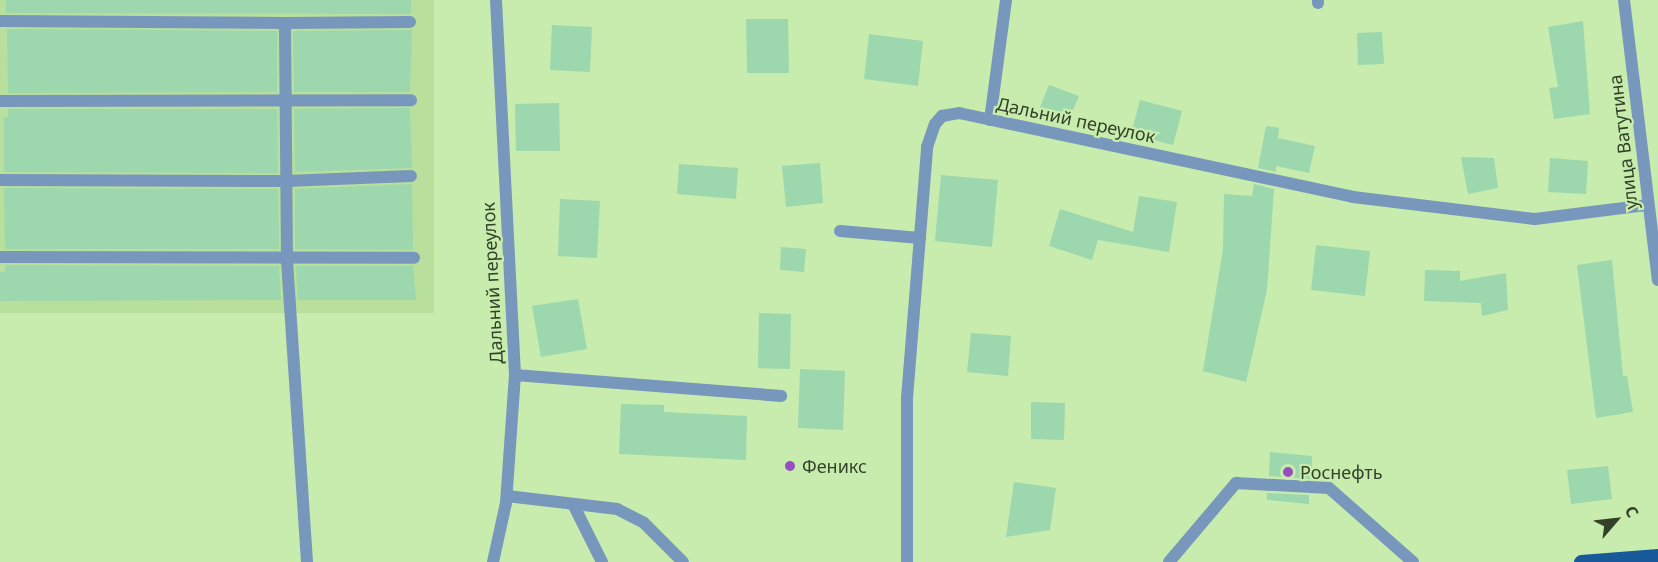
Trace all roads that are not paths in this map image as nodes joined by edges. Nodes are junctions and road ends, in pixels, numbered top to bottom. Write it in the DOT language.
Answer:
graph roads {
  1 [pos="496,0"];
  2 [pos="1006,0"];
  3 [pos="1624,0"];
  4 [pos="0,21"];
  5 [pos="410,22"];
  6 [pos="285,23"];
  7 [pos="411,100"];
  8 [pos="0,101"];
  9 [pos="286,101"];
  10 [pos="990,120"];
  11 [pos="411,176"];
  12 [pos="0,180"];
  13 [pos="286,182"];
  14 [pos="1648,205"];
  15 [pos="840,231"];
  16 [pos="920,238"];
  17 [pos="0,257"];
  18 [pos="287,258"];
  19 [pos="414,258"];
  20 [pos="1658,280"];
  21 [pos="515,375"];
  22 [pos="781,396"];
  23 [pos="507,496"];
  24 [pos="573,504"];
  25 [pos="1658,556"];
  26 [pos="307,562"];
  27 [pos="493,562"];
  28 [pos="602,562"];
  29 [pos="681,562"];
  30 [pos="908,562"];
  31 [pos="1169,562"];
  32 [pos="1413,562"];
  33 [pos="1581,562"];
  1 -- 21 [label="street, Дальний переулок"];
  2 -- 10 [label="street"];
  3 -- 14 [label="street, улица Ватутина"];
  4 -- 6 [label="street"];
  5 -- 6 [label="street"];
  6 -- 9 [label="street"];
  7 -- 9 [label="street"];
  8 -- 9 [label="street"];
  9 -- 13 [label="street"];
  10 -- 14 [label="street, Дальний переулок"];
  10 -- 16 [label="street, Дальний переулок"];
  11 -- 13 [label="street"];
  12 -- 13 [label="street"];
  13 -- 18 [label="street"];
  14 -- 20 [label="street, улица Ватутина"];
  15 -- 16 [label="street"];
  16 -- 30 [label="street, Дальний переулок"];
  17 -- 18 [label="street"];
  18 -- 19 [label="street"];
  18 -- 26 [label="street"];
  21 -- 22 [label="street"];
  21 -- 23 [label="street, Дальний переулок"];
  23 -- 24 [label="street"];
  23 -- 27 [label="street, Дальний переулок"];
  24 -- 28 [label="street"];
  24 -- 29 [label="street"];
  25 -- 33 [label="main road"];
  31 -- 32 [label="street"];
}
